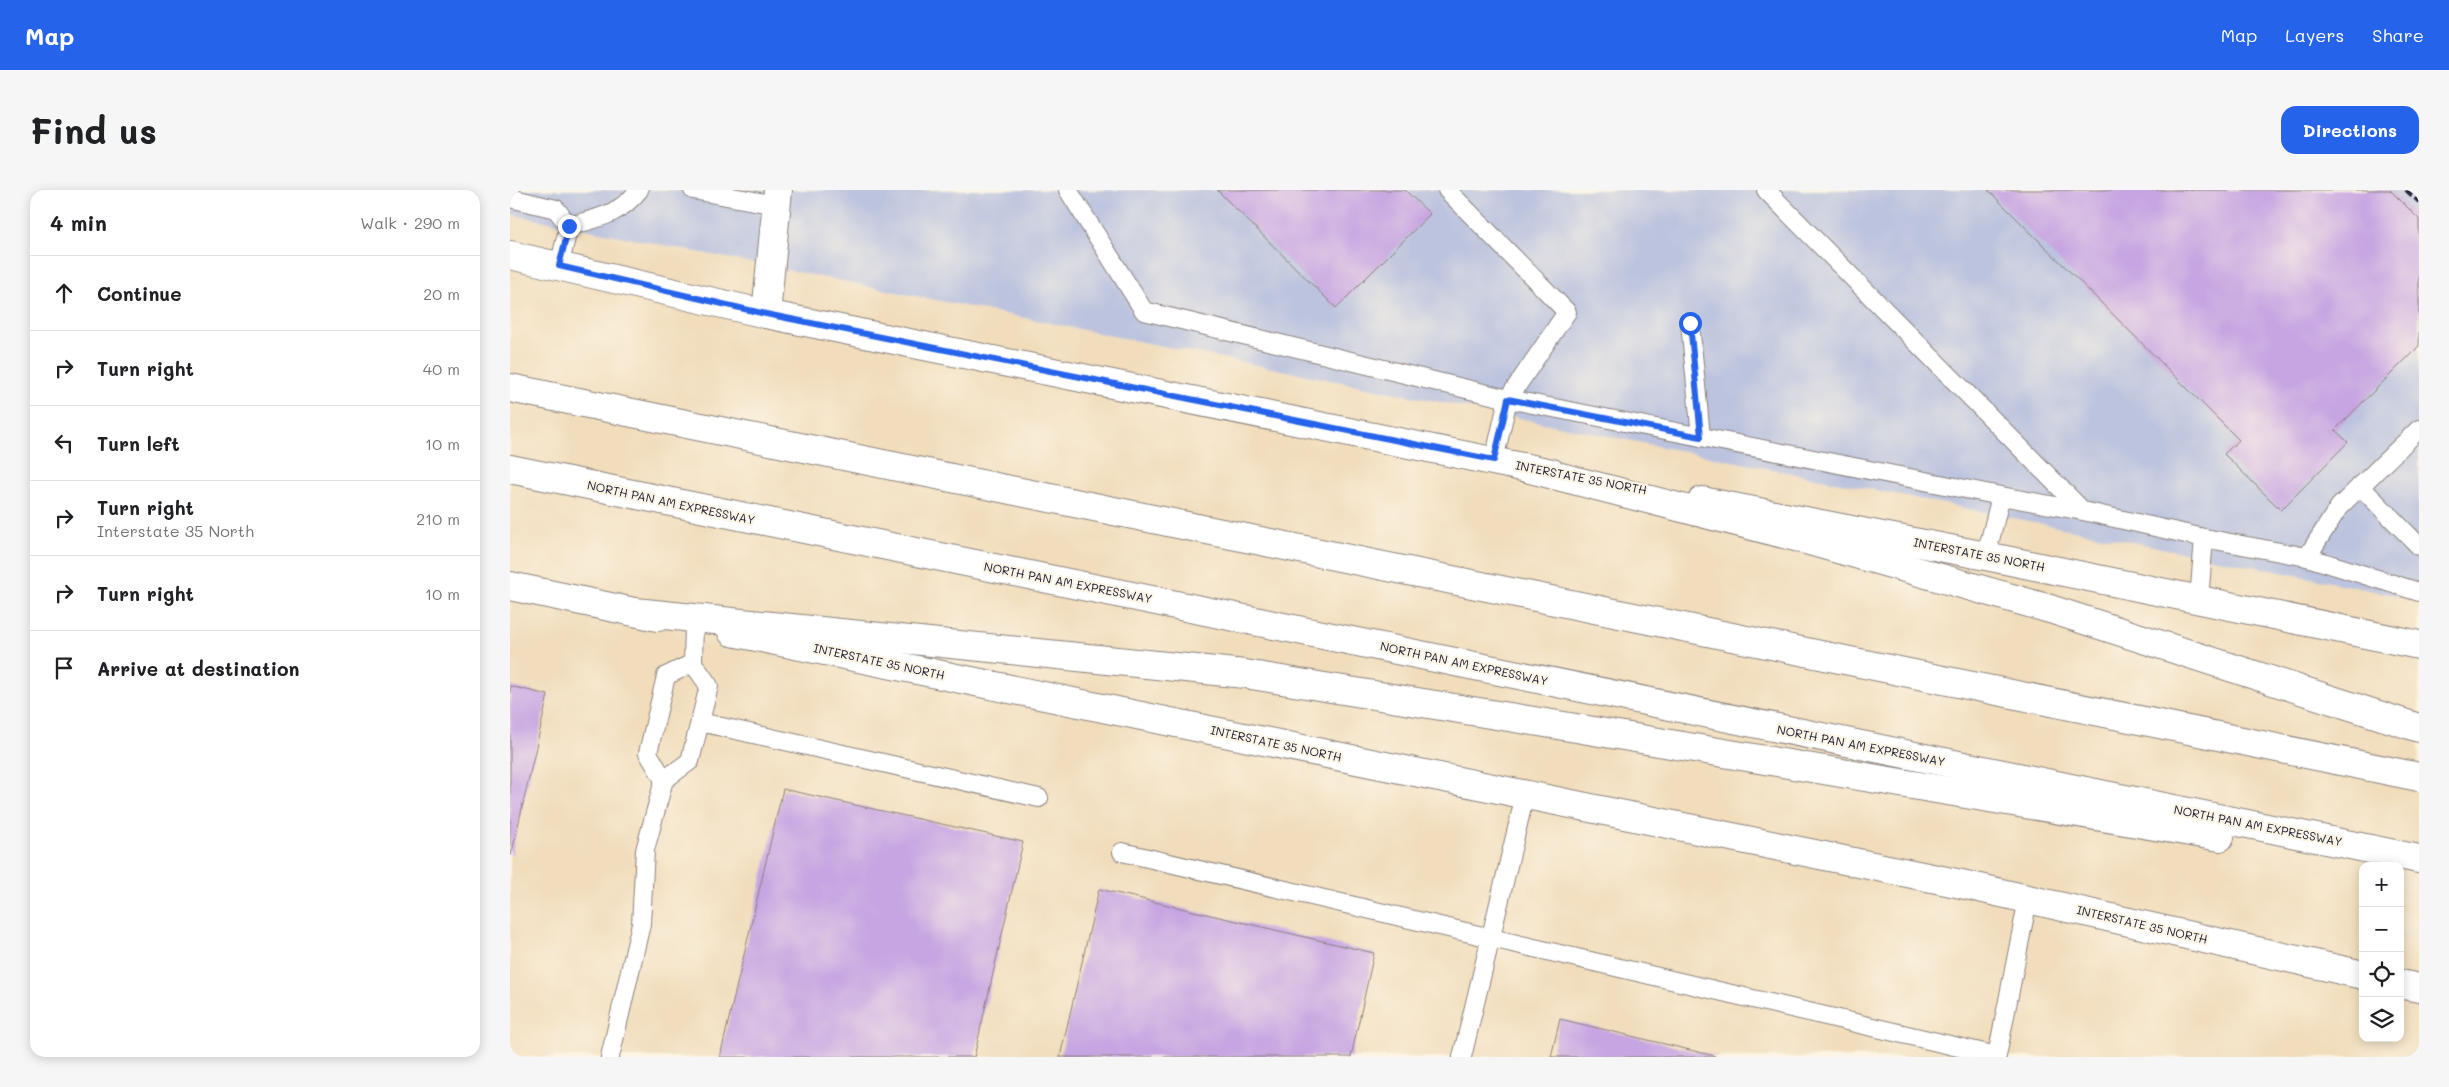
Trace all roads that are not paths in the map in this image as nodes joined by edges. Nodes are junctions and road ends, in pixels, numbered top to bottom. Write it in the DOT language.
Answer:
graph roads {
  1 [pos="639,190"];
  2 [pos="693,190"];
  3 [pos="1068,190"];
  4 [pos="1448,190"];
  5 [pos="1766,190"];
  6 [pos="510,198"];
  7 [pos="777,198"];
  8 [pos="569,226"];
  9 [pos="510,255"];
  10 [pos="559,266"];
  11 [pos="766,314"];
  12 [pos="1690,323"];
  13 [pos="510,388"];
  14 [pos="1508,399"];
  15 [pos="1701,437"];
  16 [pos="2415,440"];
  17 [pos="1494,460"];
  18 [pos="1530,468"];
  19 [pos="510,469"];
  20 [pos="2360,486"];
  21 [pos="2000,496"];
  22 [pos="2083,511"];
  23 [pos="2204,538"];
  24 [pos="2419,546"];
  25 [pos="1986,556"];
  26 [pos="2307,557"];
  27 [pos="510,586"];
  28 [pos="2419,592"];
  29 [pos="2199,600"];
  30 [pos="636,612"];
  31 [pos="694,624"];
  32 [pos="2419,646"];
  33 [pos="693,663"];
  34 [pos="700,722"];
  35 [pos="2419,728"];
  36 [pos="2419,777"];
  37 [pos="664,780"];
  38 [pos="1525,795"];
  39 [pos="1039,798"];
  40 [pos="1122,852"];
  41 [pos="2419,859"];
  42 [pos="2366,862"];
  43 [pos="2404,869"];
  44 [pos="2419,871"];
  45 [pos="2028,899"];
  46 [pos="1491,939"];
  47 [pos="2359,974"];
  48 [pos="2404,985"];
  49 [pos="2419,988"];
  50 [pos="610,1057"];
  51 [pos="1462,1057"];
  52 [pos="1998,1057"];
  1 -- 8 [label="lane"];
  2 -- 7 [label="lane"];
  3 -- 14 [label="lane"];
  4 -- 14 [label="lane"];
  5 -- 22 [label="lane"];
  6 -- 8 [label="lane"];
  7 -- 11 [label="main road"];
  8 -- 10 [label="lane"];
  9 -- 10 [label="main road, INTERSTATE 35 NORTH"];
  10 -- 11 [label="main road, INTERSTATE 35 NORTH"];
  11 -- 17 [label="main road, INTERSTATE 35 NORTH"];
  12 -- 15 [label="lane"];
  13 -- 36 [label="main road"];
  14 -- 15 [label="lane"];
  14 -- 17 [label="lane"];
  15 -- 21 [label="lane"];
  16 -- 20 [label="lane"];
  17 -- 18 [label="main road, INTERSTATE 35 NORTH"];
  18 -- 25 [label="main road, INTERSTATE 35 NORTH"];
  18 -- 35 [label="main road"];
  19 -- 41 [label="main road, NORTH PAN AM EXPRESSWAY"];
  20 -- 24 [label="lane"];
  20 -- 26 [label="lane"];
  21 -- 22 [label="lane"];
  21 -- 25 [label="lane"];
  22 -- 23 [label="lane"];
  23 -- 26 [label="lane"];
  23 -- 29 [label="lane"];
  25 -- 29 [label="main road, INTERSTATE 35 NORTH"];
  26 -- 28 [label="lane"];
  27 -- 30 [label="main road, INTERSTATE 35 NORTH"];
  29 -- 32 [label="main road, INTERSTATE 35 NORTH"];
  30 -- 31 [label="main road, INTERSTATE 35 NORTH"];
  30 -- 42 [label="main road"];
  31 -- 33 [label="lane"];
  31 -- 38 [label="main road, INTERSTATE 35 NORTH"];
  33 -- 34 [label="lane"];
  33 -- 37 [label="lane"];
  34 -- 37 [label="lane"];
  34 -- 39 [label="lane"];
  37 -- 50 [label="lane"];
  38 -- 45 [label="main road, INTERSTATE 35 NORTH"];
  38 -- 46 [label="lane"];
  40 -- 46 [label="lane"];
  43 -- 44 [label="main road"];
  45 -- 47 [label="main road, INTERSTATE 35 NORTH"];
  45 -- 52 [label="lane"];
  46 -- 51 [label="lane"];
  46 -- 52 [label="lane"];
  48 -- 49 [label="main road"];
}
